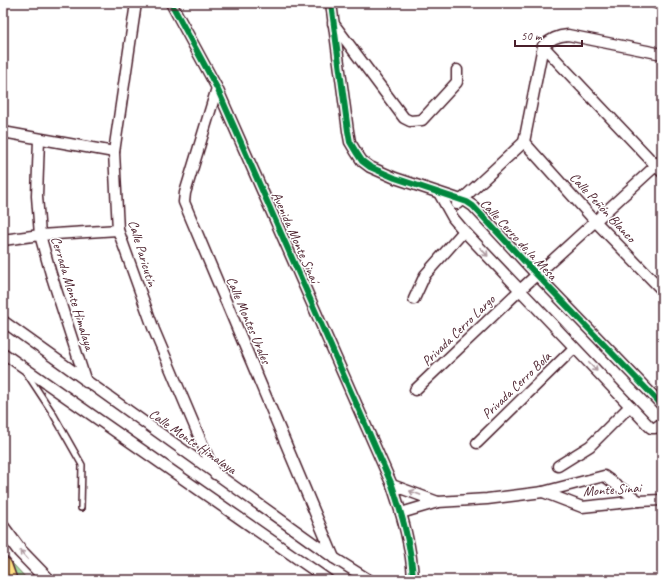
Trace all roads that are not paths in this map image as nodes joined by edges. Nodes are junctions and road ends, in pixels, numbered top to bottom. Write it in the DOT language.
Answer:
graph roads {
  1 [pos="136,3"];
  2 [pos="171,3"];
  3 [pos="331,3"];
  4 [pos="656,3"];
  5 [pos="662,4"];
  6 [pos="333,23"];
  7 [pos="543,46"];
  8 [pos="662,54"];
  9 [pos="457,70"];
  10 [pos="217,88"];
  11 [pos="3,132"];
  12 [pos="39,139"];
  13 [pos="524,142"];
  14 [pos="114,152"];
  15 [pos="660,166"];
  16 [pos="439,193"];
  17 [pos="460,200"];
  18 [pos="451,212"];
  19 [pos="596,221"];
  20 [pos="118,230"];
  21 [pos="464,231"];
  22 [pos="40,235"];
  23 [pos="3,240"];
  24 [pos="537,275"];
  25 [pos="520,290"];
  26 [pos="662,290"];
  27 [pos="414,299"];
  28 [pos="3,322"];
  29 [pos="574,348"];
  30 [pos="3,353"];
  31 [pos="22,367"];
  32 [pos="86,382"];
  33 [pos="415,390"];
  34 [pos="662,405"];
  35 [pos="630,406"];
  36 [pos="662,423"];
  37 [pos="477,443"];
  38 [pos="558,466"];
  39 [pos="215,474"];
  40 [pos="392,485"];
  41 [pos="543,492"];
  42 [pos="662,500"];
  43 [pos="639,501"];
  44 [pos="438,502"];
  45 [pos="81,508"];
  46 [pos="401,512"];
  47 [pos="3,528"];
  48 [pos="334,558"];
  49 [pos="3,566"];
  50 [pos="8,580"];
  51 [pos="48,580"];
  52 [pos="328,580"];
  53 [pos="369,580"];
  54 [pos="413,580"];
  1 -- 14 [label="street, Calle Paricutín"];
  2 -- 10 [label="street, Avenida Monte Sinaí"];
  3 -- 6 [label="street, Calle Cerro de la Mesa"];
  4 -- 5 [label="street"];
  6 -- 9 [label="street"];
  6 -- 16 [label="street, Calle Cerro de la Mesa"];
  7 -- 8 [label="street"];
  7 -- 13 [label="street"];
  7 -- 15 [label="street"];
  10 -- 40 [label="street, Avenida Monte Sinaí"];
  10 -- 48 [label="street, Calle Montes Urales"];
  11 -- 12 [label="street"];
  12 -- 14 [label="street"];
  12 -- 22 [label="street, Cerrada Monte Himalaya"];
  13 -- 17 [label="street"];
  13 -- 19 [label="street, Calle Peñón Blanco"];
  14 -- 20 [label="street, Calle Paricutín"];
  15 -- 19 [label="street, Privada Cerro Largo"];
  16 -- 17 [label="street, Calle Cerro de la Mesa"];
  16 -- 18 [label="street"];
  17 -- 18 [label="street"];
  17 -- 24 [label="street, Calle Cerro de la Mesa"];
  18 -- 21 [label="street"];
  19 -- 24 [label="street, Privada Cerro Largo"];
  19 -- 26 [label="street, Calle Peñón Blanco"];
  20 -- 22 [label="street"];
  20 -- 39 [label="street, Calle Paricutín"];
  21 -- 25 [label="street, one-way"];
  21 -- 27 [label="street"];
  22 -- 23 [label="street"];
  22 -- 32 [label="street, Cerrada Monte Himalaya"];
  24 -- 25 [label="street, Privada Cerro Largo"];
  24 -- 34 [label="street, Calle Cerro de la Mesa"];
  25 -- 29 [label="street"];
  25 -- 33 [label="street, Privada Cerro Largo"];
  28 -- 32 [label="street, Calle Monte Himalaya"];
  29 -- 35 [label="street, one-way"];
  29 -- 37 [label="street, Privada Cerro Bola"];
  30 -- 31 [label="street"];
  31 -- 45 [label="lane"];
  31 -- 52 [label="street"];
  32 -- 39 [label="street, Calle Monte Himalaya"];
  35 -- 36 [label="street"];
  35 -- 38 [label="street"];
  39 -- 48 [label="street, Calle Monte Himalaya"];
  44 -- 40 [label="street, Monte Sinai, one-way"];
  40 -- 46 [label="street"];
  41 -- 43 [label="street, Monte Sinai"];
  41 -- 43 [label="street, Monte Sinai"];
  41 -- 44 [label="street, Monte Sinai"];
  42 -- 43 [label="street, Monte Sinai"];
  44 -- 46 [label="street, Monte Sinai"];
  46 -- 54 [label="street"];
  51 -- 47 [label="street, one-way"];
  48 -- 53 [label="street, Calle Monte Himalaya"];
  49 -- 50 [label="highway"];
}
